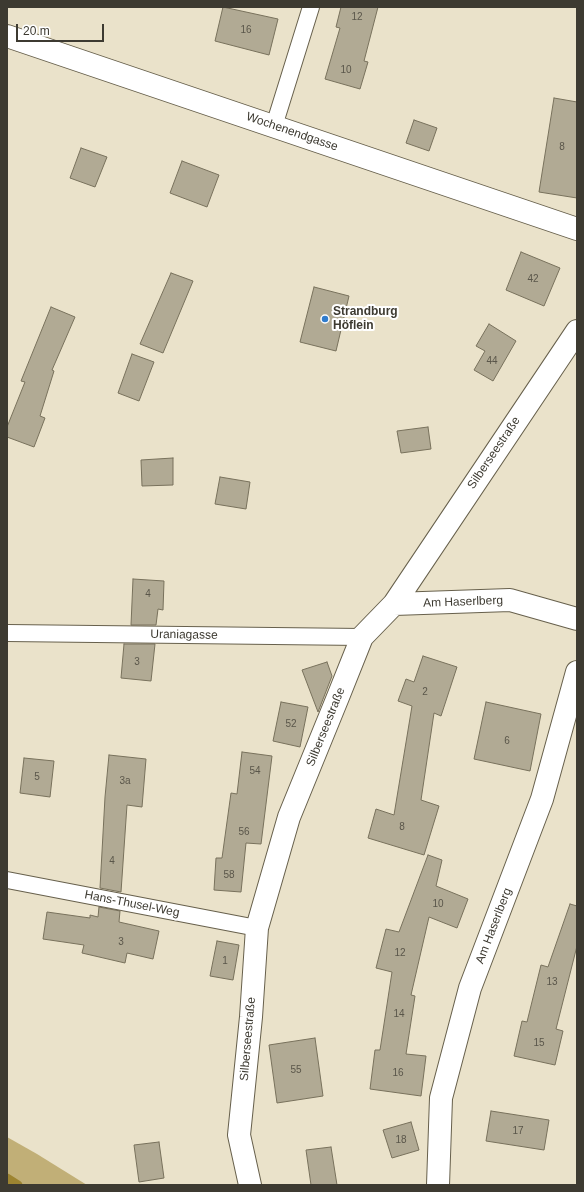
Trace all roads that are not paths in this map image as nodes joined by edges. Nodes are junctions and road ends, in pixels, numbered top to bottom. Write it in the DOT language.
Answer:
graph roads {
  1 [pos="311,7"];
  2 [pos="7,36"];
  3 [pos="274,126"];
  4 [pos="577,229"];
  5 [pos="577,331"];
  6 [pos="394,604"];
  7 [pos="577,619"];
  8 [pos="7,633"];
  9 [pos="362,637"];
  10 [pos="577,672"];
  11 [pos="7,880"];
  12 [pos="257,928"];
  13 [pos="250,1185"];
  14 [pos="438,1185"];
  1 -- 3 [label="lane"];
  2 -- 3 [label="street, Wochenendgasse"];
  3 -- 4 [label="street, Wochenendgasse"];
  5 -- 6 [label="street, Silberseestraße"];
  6 -- 7 [label="street, Am Haserlberg"];
  6 -- 9 [label="street, Silberseestraße"];
  8 -- 9 [label="lane, Uraniagasse"];
  9 -- 12 [label="street, Silberseestraße"];
  10 -- 14 [label="street, Am Haserlberg"];
  11 -- 12 [label="lane, Hans-Thusel-Weg"];
  12 -- 13 [label="street, Silberseestraße"];
}
